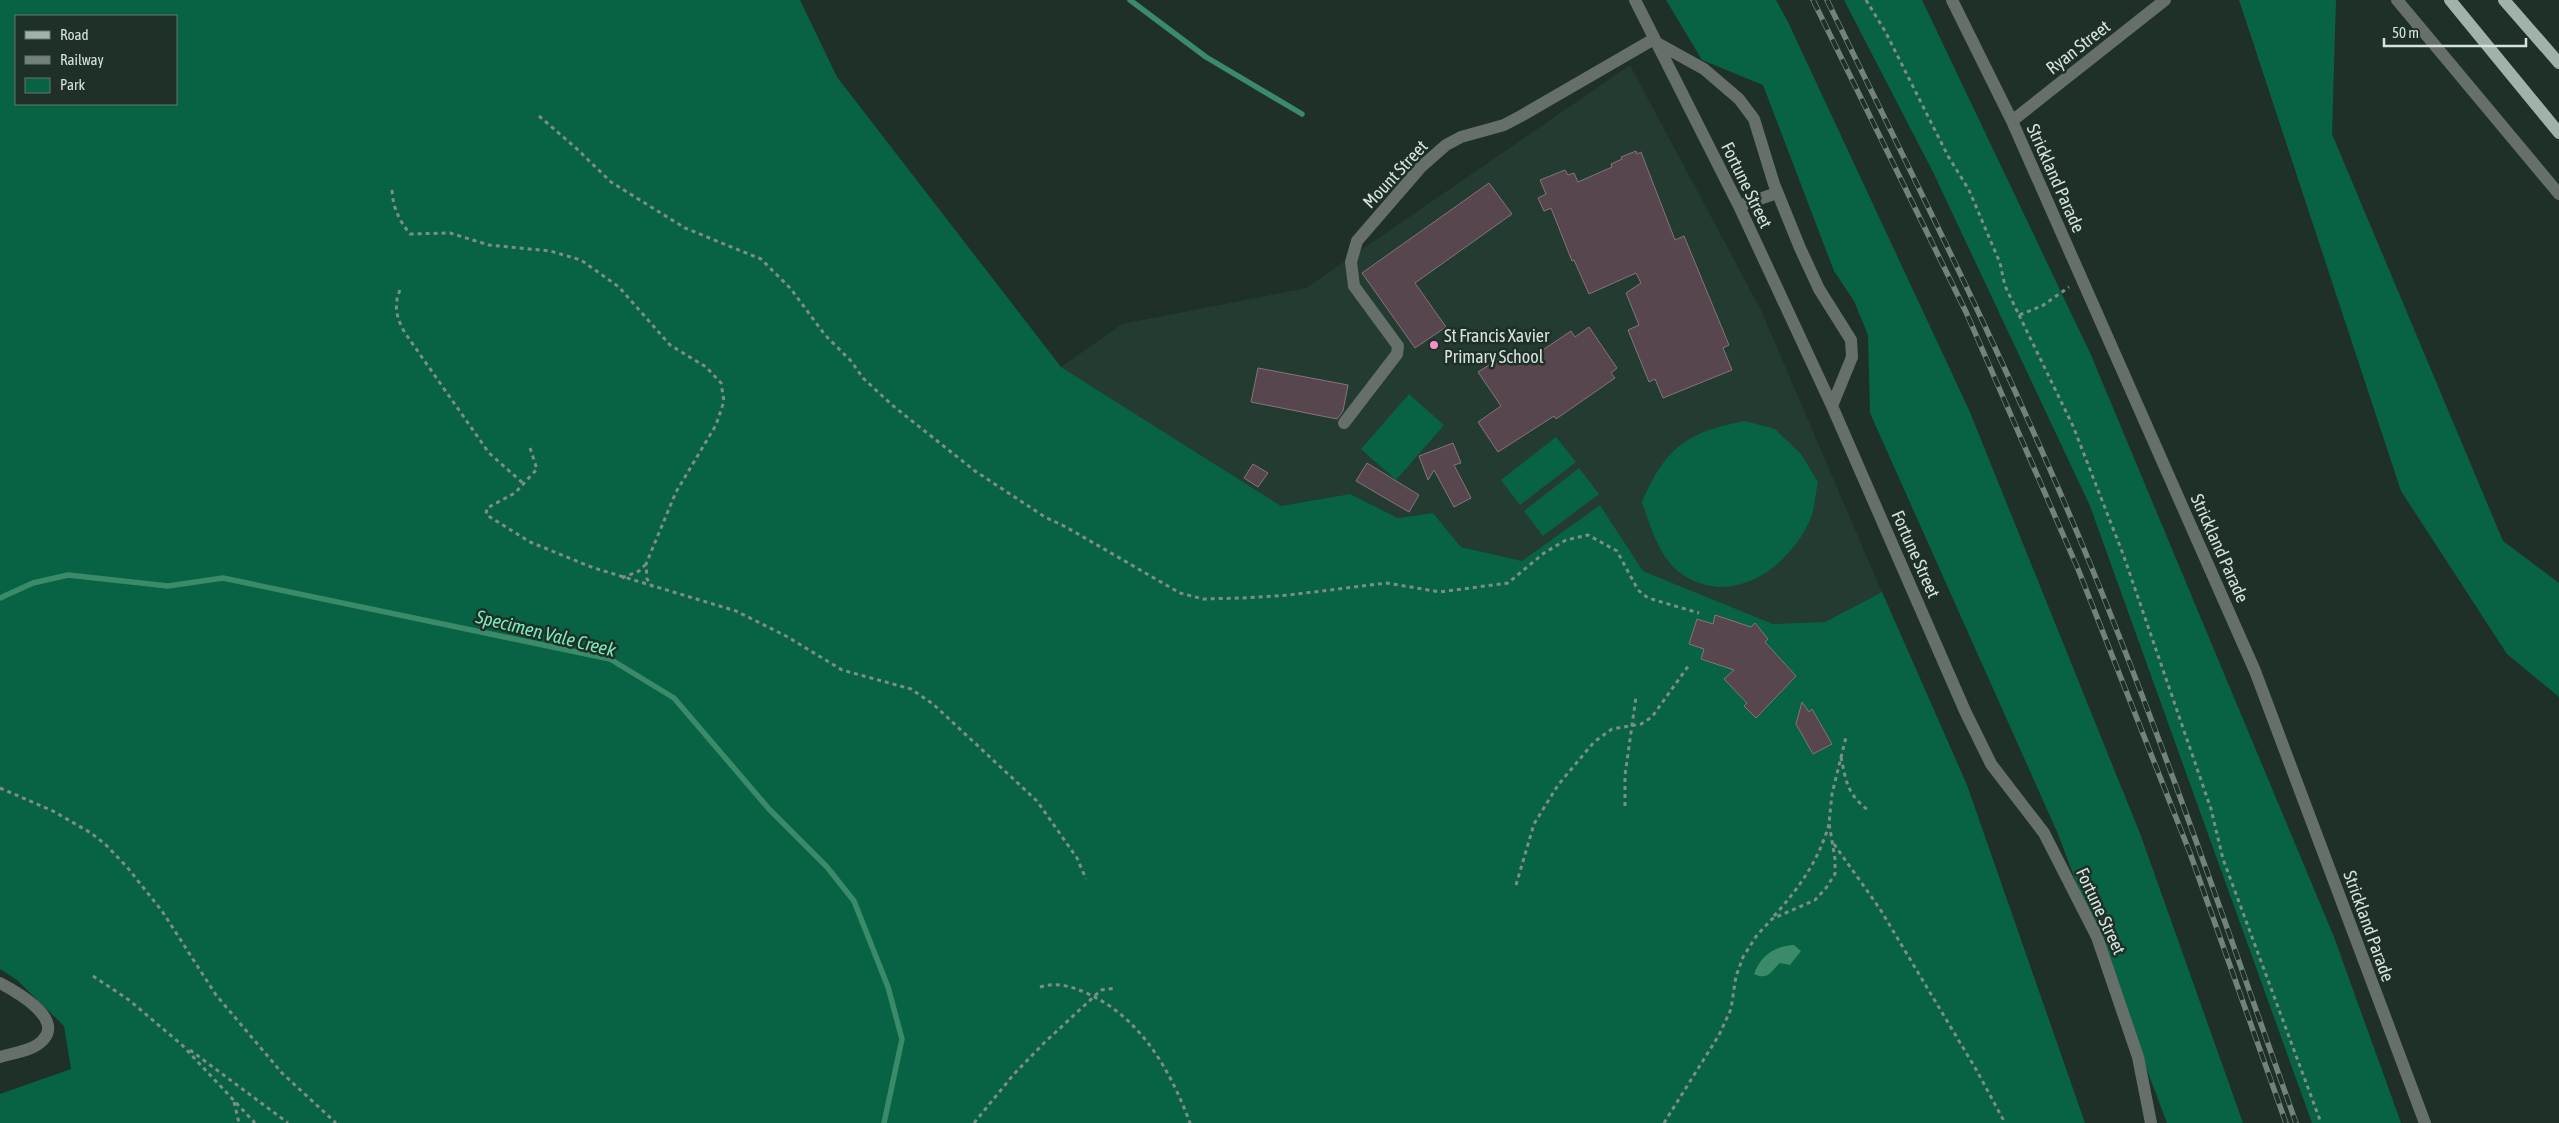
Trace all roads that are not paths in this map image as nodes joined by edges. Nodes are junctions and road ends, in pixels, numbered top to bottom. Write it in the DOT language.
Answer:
graph roads {
  1 [pos="1634,0"];
  2 [pos="1952,0"];
  3 [pos="2165,0"];
  4 [pos="2398,0"];
  5 [pos="2451,0"];
  6 [pos="2504,0"];
  7 [pos="1656,41"];
  8 [pos="2559,63"];
  9 [pos="2559,119"];
  10 [pos="2012,121"];
  11 [pos="2559,133"];
  12 [pos="1777,193"];
  13 [pos="2559,194"];
  14 [pos="1739,206"];
  15 [pos="1832,406"];
  16 [pos="1344,423"];
  17 [pos="0,983"];
  18 [pos="0,1057"];
  19 [pos="2151,1123"];
  20 [pos="2425,1123"];
  1 -- 7 [label="street, Fortune Street"];
  2 -- 10 [label="street, Strickland Parade"];
  3 -- 10 [label="street, Ryan Street"];
  4 -- 13 [label="street"];
  5 -- 9 [label="main road"];
  5 -- 11 [label="main road"];
  6 -- 8 [label="main road"];
  7 -- 12 [label="street"];
  7 -- 14 [label="street, Fortune Street"];
  7 -- 16 [label="street, Mount Street"];
  10 -- 20 [label="street, Strickland Parade"];
  12 -- 14 [label="street"];
  12 -- 15 [label="street"];
  14 -- 15 [label="street, Fortune Street"];
  15 -- 19 [label="street, Fortune Street"];
  17 -- 18 [label="street"];
}
